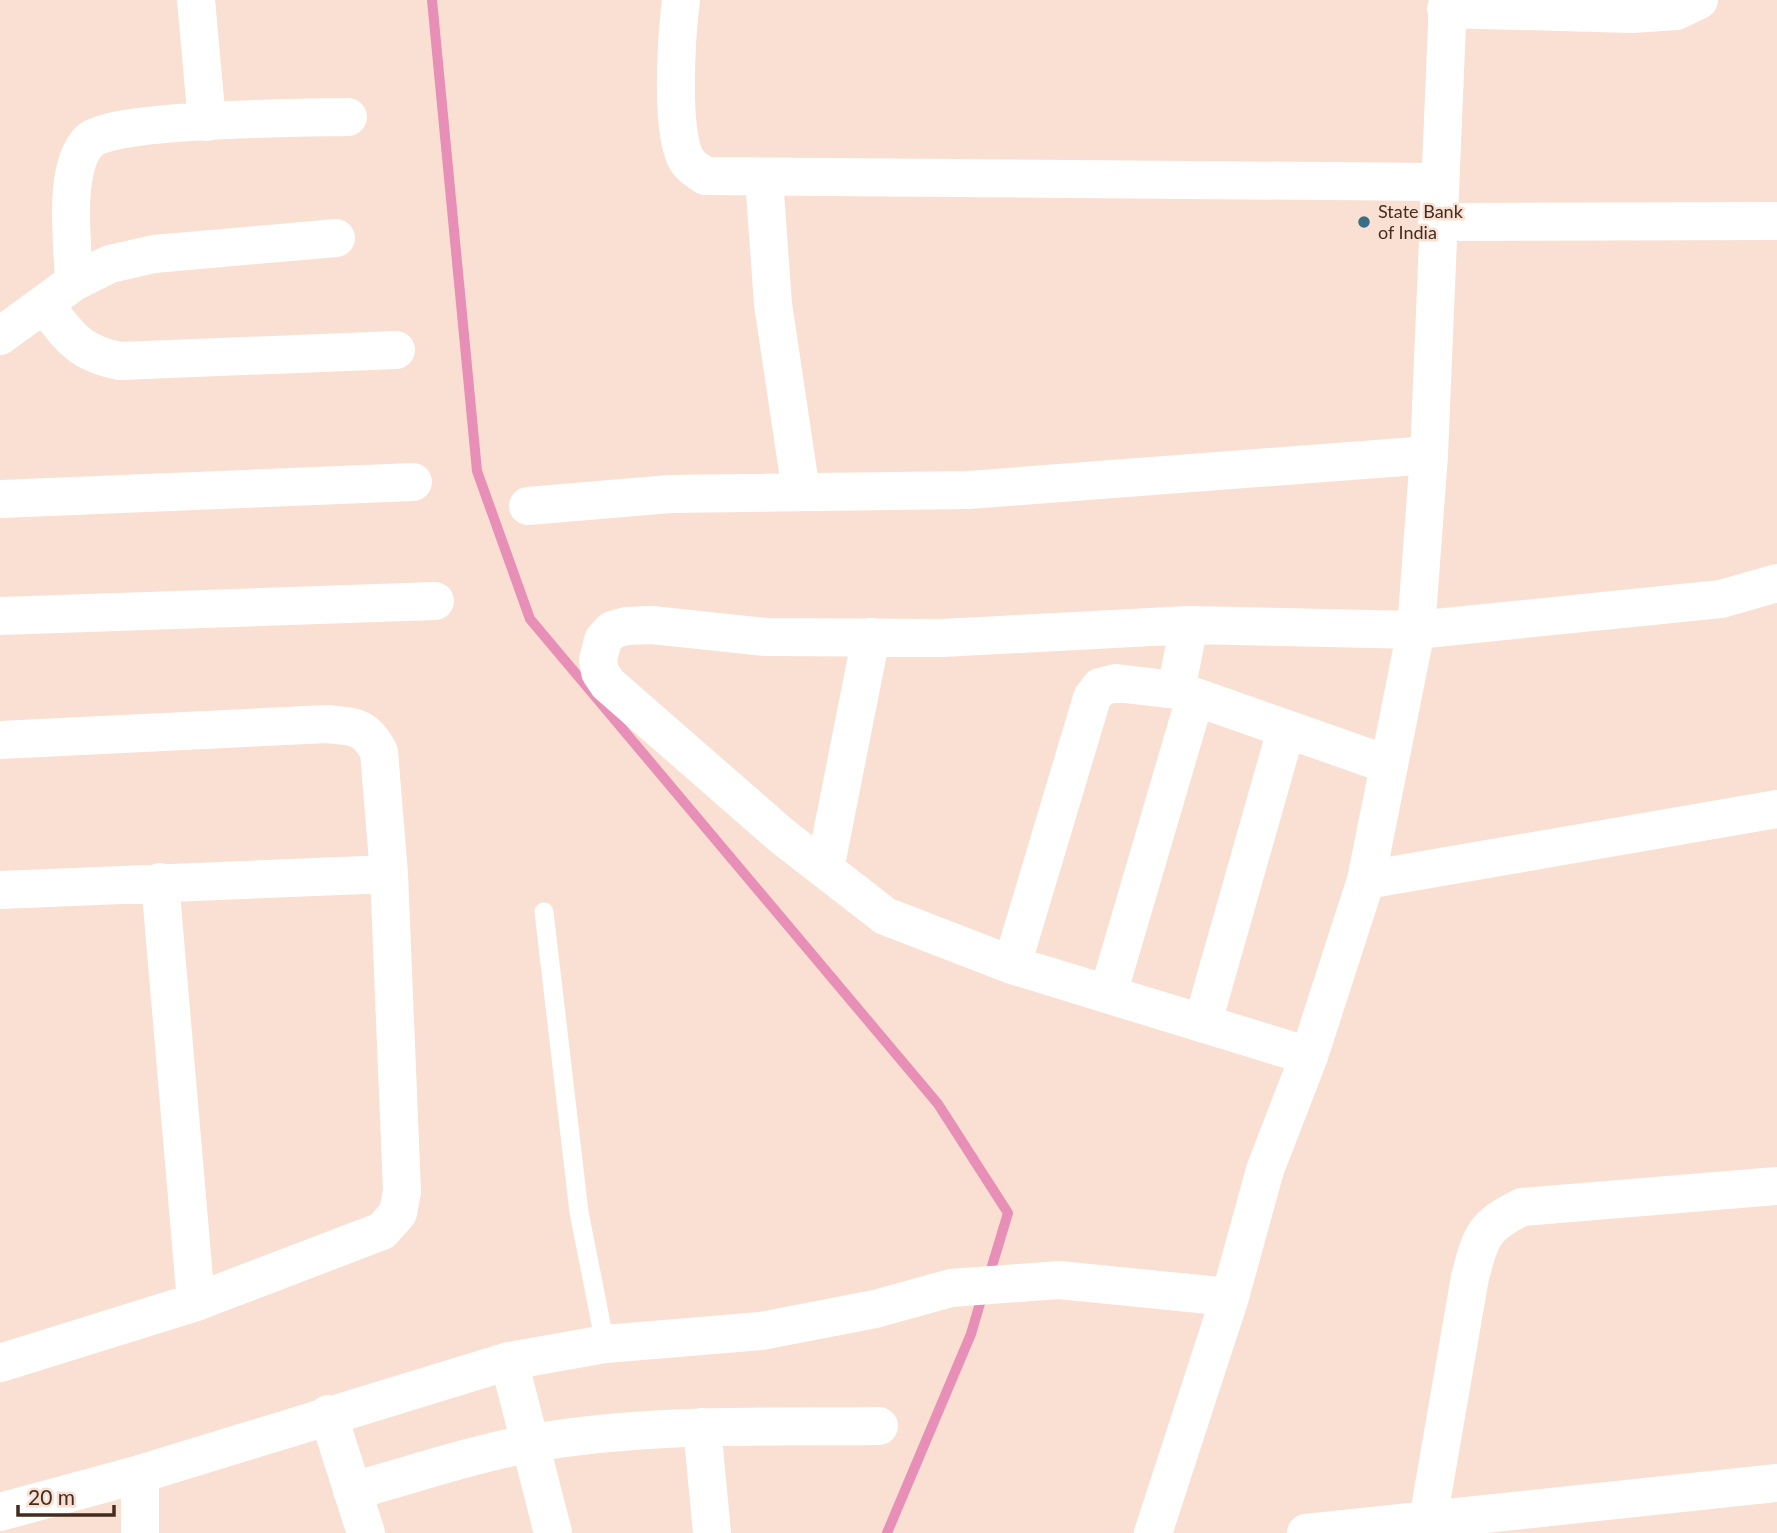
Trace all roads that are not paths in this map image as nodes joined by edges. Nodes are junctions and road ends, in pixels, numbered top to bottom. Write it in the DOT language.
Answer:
graph roads {
  1 [pos="196,0"];
  2 [pos="681,0"];
  3 [pos="1699,0"];
  4 [pos="1447,4"];
  5 [pos="348,117"];
  6 [pos="207,122"];
  7 [pos="764,179"];
  8 [pos="1439,182"];
  9 [pos="1777,220"];
  10 [pos="1437,222"];
  11 [pos="335,238"];
  12 [pos="74,282"];
  13 [pos="44,304"];
  14 [pos="0,336"];
  15 [pos="396,350"];
  16 [pos="1429,455"];
  17 [pos="413,482"];
  18 [pos="801,492"];
  19 [pos="0,499"];
  20 [pos="528,506"];
  21 [pos="1777,583"];
  22 [pos="435,601"];
  23 [pos="0,616"];
  24 [pos="1189,625"];
  25 [pos="1416,631"];
  26 [pos="871,637"];
  27 [pos="1186,694"];
  28 [pos="1286,730"];
  29 [pos="0,740"];
  30 [pos="1389,765"];
  31 [pos="1777,809"];
  32 [pos="825,869"];
  33 [pos="389,874"];
  34 [pos="1366,880"];
  35 [pos="160,882"];
  36 [pos="0,890"];
  37 [pos="544,912"];
  38 [pos="1012,965"];
  39 [pos="1108,994"];
  40 [pos="1203,1022"];
  41 [pos="1309,1056"];
  42 [pos="1777,1186"];
  43 [pos="1230,1297"];
  44 [pos="196,1302"];
  45 [pos="605,1344"];
  46 [pos="509,1361"];
  47 [pos="0,1363"];
  48 [pos="328,1414"];
  49 [pos="879,1426"];
  50 [pos="702,1427"];
  51 [pos="531,1443"];
  52 [pos="140,1474"];
  53 [pos="1777,1483"];
  54 [pos="352,1491"];
  55 [pos="0,1512"];
  56 [pos="1428,1520"];
  57 [pos="140,1533"];
  58 [pos="366,1533"];
  59 [pos="553,1533"];
  60 [pos="712,1533"];
  61 [pos="1153,1533"];
  62 [pos="1306,1533"];
  1 -- 6 [label="street"];
  2 -- 7 [label="street"];
  3 -- 4 [label="street"];
  4 -- 8 [label="street"];
  5 -- 6 [label="street"];
  6 -- 12 [label="street"];
  7 -- 8 [label="street"];
  7 -- 18 [label="street"];
  8 -- 10 [label="street"];
  9 -- 10 [label="street"];
  10 -- 16 [label="street"];
  11 -- 12 [label="street"];
  12 -- 13 [label="street"];
  13 -- 14 [label="street"];
  13 -- 15 [label="street"];
  16 -- 18 [label="street"];
  16 -- 25 [label="street"];
  17 -- 19 [label="street"];
  18 -- 20 [label="street"];
  21 -- 25 [label="street"];
  22 -- 23 [label="street"];
  24 -- 25 [label="street"];
  24 -- 26 [label="street"];
  24 -- 27 [label="street"];
  25 -- 30 [label="street"];
  26 -- 32 [label="street"];
  26 -- 32 [label="street"];
  27 -- 28 [label="street"];
  27 -- 38 [label="street"];
  27 -- 39 [label="street"];
  28 -- 30 [label="street"];
  28 -- 40 [label="street"];
  29 -- 33 [label="street"];
  30 -- 34 [label="street"];
  31 -- 34 [label="street"];
  32 -- 38 [label="street"];
  33 -- 35 [label="street"];
  33 -- 44 [label="street"];
  34 -- 41 [label="street"];
  35 -- 36 [label="street"];
  35 -- 44 [label="street"];
  37 -- 45 [label="lane"];
  38 -- 39 [label="street"];
  39 -- 40 [label="street"];
  40 -- 41 [label="street"];
  41 -- 43 [label="street"];
  42 -- 56 [label="street"];
  43 -- 45 [label="street"];
  43 -- 61 [label="street"];
  44 -- 47 [label="street"];
  45 -- 46 [label="street"];
  46 -- 48 [label="street"];
  46 -- 51 [label="street"];
  48 -- 52 [label="street"];
  48 -- 54 [label="street"];
  49 -- 50 [label="street"];
  50 -- 51 [label="street"];
  50 -- 60 [label="street"];
  51 -- 54 [label="street"];
  51 -- 59 [label="street"];
  52 -- 55 [label="street"];
  52 -- 57 [label="street"];
  53 -- 56 [label="street"];
  54 -- 58 [label="street"];
  56 -- 62 [label="street"];
}
